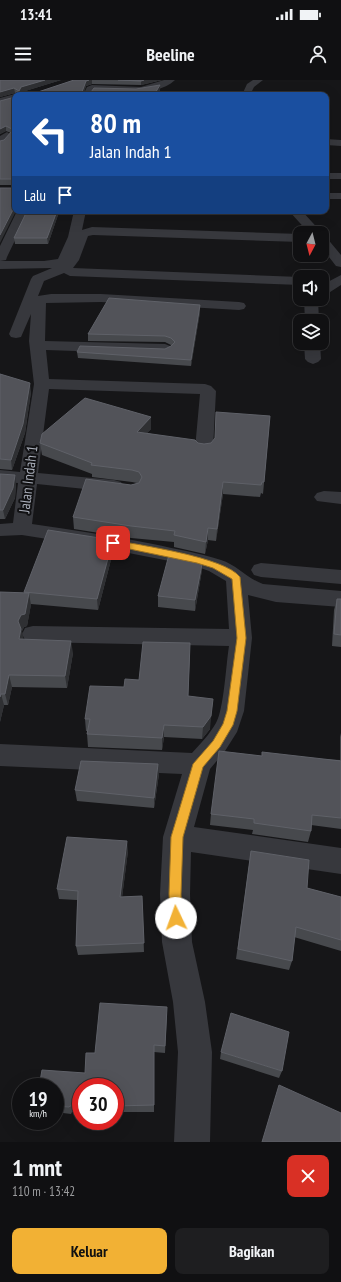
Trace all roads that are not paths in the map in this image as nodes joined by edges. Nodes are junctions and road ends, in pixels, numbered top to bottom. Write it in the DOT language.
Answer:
graph roads {
  1 [pos="171,80"];
  2 [pos="259,80"];
  3 [pos="88,92"];
  4 [pos="247,92"];
  5 [pos="8,97"];
  6 [pos="0,101"];
  7 [pos="329,142"];
  8 [pos="341,143"];
  9 [pos="329,176"];
  10 [pos="341,176"];
  11 [pos="329,196"];
  12 [pos="341,196"];
  13 [pos="79,214"];
  14 [pos="298,214"];
  15 [pos="21,215"];
  16 [pos="6,218"];
  17 [pos="309,226"];
  18 [pos="293,238"];
  19 [pos="329,248"];
  20 [pos="1,261"];
  21 [pos="341,263"];
  22 [pos="70,272"];
  23 [pos="293,281"];
  24 [pos="239,306"];
  25 [pos="38,343"];
  26 [pos="164,348"];
  27 [pos="312,350"];
  28 [pos="313,359"];
  29 [pos="42,384"];
  30 [pos="204,449"];
  31 [pos="0,476"];
  32 [pos="28,478"];
  33 [pos="132,489"];
  34 [pos="22,529"];
  35 [pos="0,530"];
  36 [pos="248,573"];
  37 [pos="341,577"];
  38 [pos="341,598"];
  39 [pos="33,634"];
  40 [pos="241,638"];
  41 [pos="0,755"];
  42 [pos="198,764"];
  43 [pos="177,837"];
  44 [pos="341,861"];
  45 [pos="192,1142"];
  1 -- 3 [label="street"];
  2 -- 4 [label="street"];
  5 -- 6 [label="street"];
  7 -- 8 [label="street"];
  9 -- 10 [label="street"];
  11 -- 12 [label="street"];
  13 -- 20 [label="street"];
  14 -- 17 [label="street"];
  15 -- 16 [label="street"];
  15 -- 20 [label="street"];
  18 -- 25 [label="street"];
  19 -- 21 [label="street"];
  22 -- 23 [label="street"];
  24 -- 25 [label="street, Jalan Indah 1"];
  25 -- 26 [label="street"];
  25 -- 29 [label="street, Jalan Indah 1"];
  27 -- 28 [label="street"];
  29 -- 30 [label="street"];
  29 -- 32 [label="street, Jalan Indah 1"];
  31 -- 32 [label="street"];
  32 -- 33 [label="street"];
  32 -- 34 [label="street, Jalan Indah 1"];
  34 -- 35 [label="street"];
  34 -- 36 [label="street, Jalan Indah 1"];
  36 -- 37 [label="street"];
  36 -- 38 [label="street, Jalan Indah 1"];
  36 -- 40 [label="street"];
  39 -- 40 [label="street"];
  40 -- 42 [label="street"];
  41 -- 42 [label="street"];
  42 -- 43 [label="street"];
  43 -- 44 [label="street"];
  43 -- 45 [label="street"];
}
